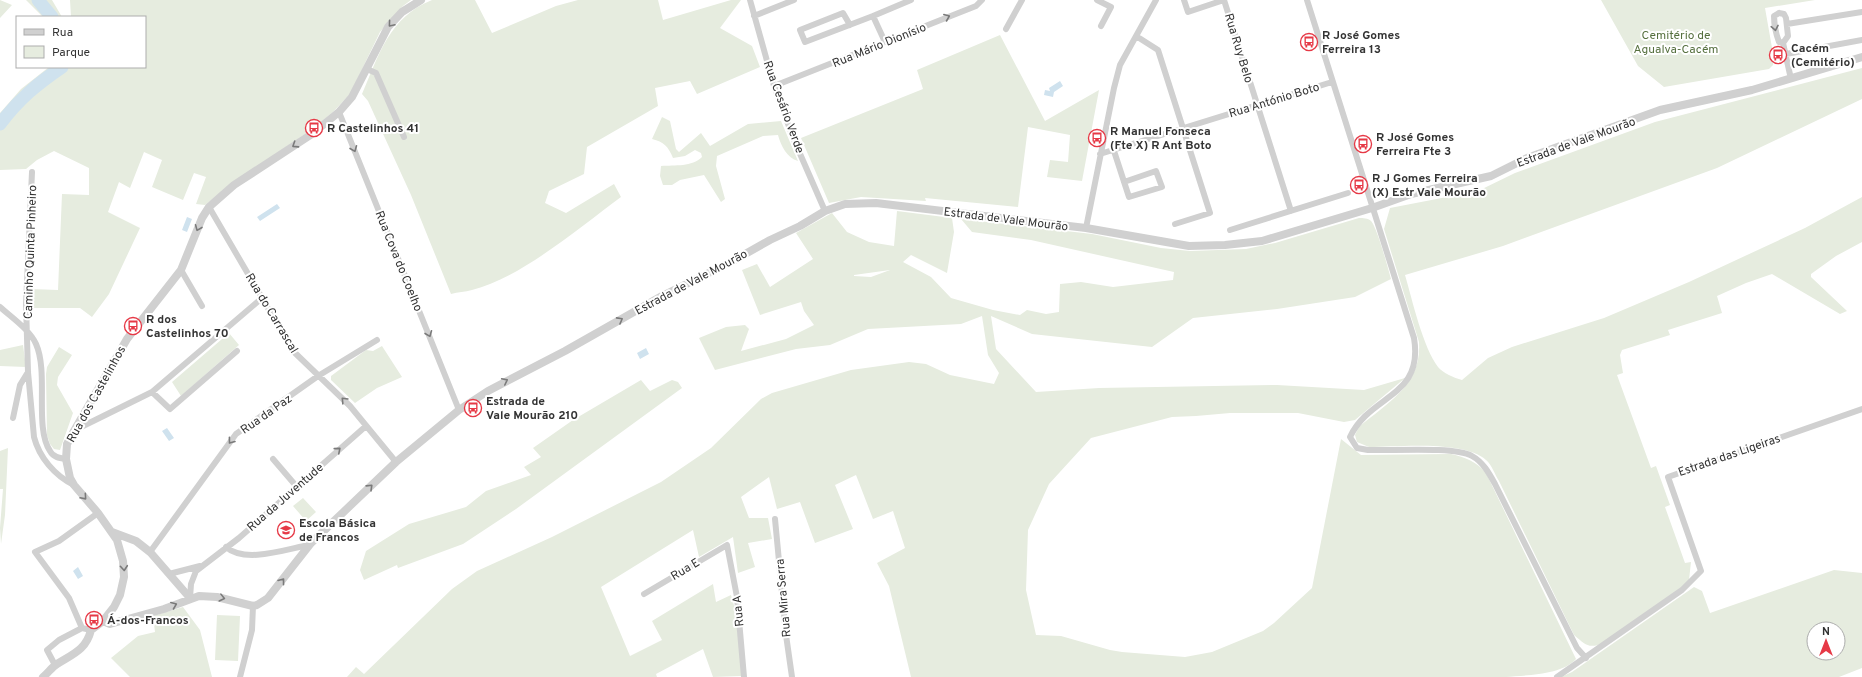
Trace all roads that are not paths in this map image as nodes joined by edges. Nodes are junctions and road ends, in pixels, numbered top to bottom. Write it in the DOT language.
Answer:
graph roads {
  1 [pos="421,0"];
  2 [pos="750,0"];
  3 [pos="794,0"];
  4 [pos="911,0"];
  5 [pos="982,0"];
  6 [pos="1022,0"];
  7 [pos="1097,0"];
  8 [pos="1156,0"];
  9 [pos="1184,0"];
  10 [pos="1224,0"];
  11 [pos="1307,0"];
  12 [pos="898,2"];
  13 [pos="1862,12"];
  14 [pos="754,16"];
  15 [pos="873,16"];
  16 [pos="1787,24"];
  17 [pos="850,25"];
  18 [pos="1102,26"];
  19 [pos="1006,29"];
  20 [pos="1136,36"];
  21 [pos="1862,40"];
  22 [pos="885,42"];
  23 [pos="1783,43"];
  24 [pos="1786,54"];
  25 [pos="1862,57"];
  26 [pos="367,68"];
  27 [pos="1791,79"];
  28 [pos="1332,82"];
  29 [pos="774,86"];
  30 [pos="1256,105"];
  31 [pos="339,112"];
  32 [pos="1184,129"];
  33 [pos="404,137"];
  34 [pos="1114,151"];
  35 [pos="1100,154"];
  36 [pos="32,172"];
  37 [pos="1124,182"];
  38 [pos="1348,193"];
  39 [pos="209,207"];
  40 [pos="1372,208"];
  41 [pos="825,211"];
  42 [pos="1291,211"];
  43 [pos="1175,224"];
  44 [pos="1086,228"];
  45 [pos="1230,230"];
  46 [pos="181,270"];
  47 [pos="262,298"];
  48 [pos="202,306"];
  49 [pos="0,307"];
  50 [pos="28,333"];
  51 [pos="377,340"];
  52 [pos="237,351"];
  53 [pos="28,372"];
  54 [pos="318,376"];
  55 [pos="152,392"];
  56 [pos="1862,409"];
  57 [pos="459,410"];
  58 [pos="13,418"];
  59 [pos="366,426"];
  60 [pos="74,431"];
  61 [pos="66,458"];
  62 [pos="273,459"];
  63 [pos="396,462"];
  64 [pos="74,485"];
  65 [pos="297,487"];
  66 [pos="98,513"];
  67 [pos="775,519"];
  68 [pos="111,532"];
  69 [pos="310,545"];
  70 [pos="727,545"];
  71 [pos="226,547"];
  72 [pos="150,552"];
  73 [pos="201,565"];
  74 [pos="169,574"];
  75 [pos="644,594"];
  76 [pos="190,598"];
  77 [pos="253,606"];
  78 [pos="106,623"];
  79 [pos="82,628"];
  80 [pos="91,630"];
  81 [pos="1586,658"];
  82 [pos="55,665"];
  83 [pos="43,677"];
  84 [pos="240,677"];
  85 [pos="744,677"];
  86 [pos="792,677"];
  87 [pos="1558,677"];
  1 -- 26 [label="street, Rua dos Castelinhos, one-way"];
  2 -- 14 [label="street, Rua Cesário Verde"];
  3 -- 14 [label="street"];
  4 -- 12 [label="street"];
  22 -- 5 [label="street, Rua Mário Dionísio, one-way"];
  6 -- 19 [label="street"];
  7 -- 18 [label="street"];
  8 -- 20 [label="street"];
  9 -- 10 [label="street"];
  10 -- 30 [label="street, Rua Ruy Belo"];
  11 -- 28 [label="street"];
  12 -- 15 [label="street"];
  13 -- 16 [label="street"];
  14 -- 29 [label="street, Rua Cesário Verde"];
  15 -- 17 [label="street"];
  15 -- 22 [label="street"];
  16 -- 23 [label="street"];
  16 -- 23 [label="street, one-way"];
  17 -- 17 [label="street"];
  20 -- 32 [label="street"];
  20 -- 35 [label="street"];
  21 -- 24 [label="street"];
  22 -- 29 [label="street, Rua Mário Dionísio"];
  23 -- 24 [label="street"];
  24 -- 27 [label="street"];
  25 -- 27 [label="street, Estrada de Vale Mourão"];
  26 -- 31 [label="street, Rua dos Castelinhos"];
  26 -- 33 [label="street"];
  27 -- 40 [label="street, Estrada de Vale Mourão"];
  28 -- 30 [label="street, Rua António Boto"];
  28 -- 40 [label="street"];
  29 -- 41 [label="street, Rua Cesário Verde"];
  30 -- 32 [label="street, Rua António Boto"];
  30 -- 42 [label="street, Rua Ruy Belo"];
  31 -- 39 [label="street, Rua dos Castelinhos, one-way"];
  31 -- 57 [label="street, Rua Cova do Coelho, one-way"];
  32 -- 34 [label="street, Rua António Boto"];
  32 -- 43 [label="street"];
  34 -- 35 [label="street, Rua António Boto"];
  34 -- 37 [label="street"];
  35 -- 44 [label="street"];
  36 -- 50 [label="street, Caminho Quinta Pinheiro"];
  37 -- 37 [label="street"];
  38 -- 42 [label="street"];
  39 -- 46 [label="street, Rua dos Castelinhos, one-way"];
  39 -- 47 [label="street, Rua do Carrascal"];
  40 -- 44 [label="street, Estrada de Vale Mourão"];
  40 -- 81 [label="street"];
  41 -- 44 [label="street, Estrada de Vale Mourão"];
  57 -- 41 [label="street, Estrada de Vale Mourão, one-way"];
  42 -- 45 [label="street"];
  46 -- 48 [label="street"];
  46 -- 60 [label="street, Rua dos Castelinhos"];
  47 -- 54 [label="street, Rua do Carrascal"];
  47 -- 55 [label="street"];
  49 -- 50 [label="street"];
  50 -- 53 [label="street, Caminho Quinta Pinheiro"];
  50 -- 61 [label="street"];
  51 -- 54 [label="street, Rua da Paz"];
  52 -- 55 [label="street"];
  53 -- 58 [label="street"];
  53 -- 64 [label="street, Caminho Quinta Pinheiro"];
  59 -- 54 [label="street, Rua do Carrascal, one-way"];
  54 -- 72 [label="street, Rua da Paz, one-way"];
  55 -- 60 [label="street"];
  56 -- 81 [label="street, Estrada das Ligeiras"];
  57 -- 63 [label="street, Estrada de Vale Mourão"];
  59 -- 63 [label="street, Rua do Carrascal"];
  65 -- 59 [label="street, Rua da Juventude, one-way"];
  60 -- 61 [label="street, Rua dos Castelinhos"];
  61 -- 64 [label="street, Rua dos Castelinhos"];
  62 -- 65 [label="street"];
  69 -- 63 [label="street, Estrada de Vale Mourão, one-way"];
  64 -- 66 [label="street, Rua dos Castelinhos, one-way"];
  65 -- 71 [label="street, Rua da Juventude"];
  66 -- 68 [label="street, Rua dos Castelinhos"];
  66 -- 79 [label="street"];
  67 -- 86 [label="street, Rua Mira Serra"];
  68 -- 72 [label="street"];
  68 -- 78 [label="street, Rua dos Castelinhos, one-way"];
  69 -- 71 [label="street"];
  77 -- 69 [label="street, Estrada de Vale Mourão, one-way"];
  70 -- 75 [label="street, Rua E"];
  70 -- 85 [label="street, Rua A"];
  71 -- 73 [label="street, Rua da Juventude"];
  72 -- 74 [label="street"];
  73 -- 74 [label="street"];
  73 -- 76 [label="street"];
  74 -- 76 [label="street"];
  76 -- 77 [label="street, one-way"];
  78 -- 76 [label="street, one-way"];
  77 -- 84 [label="street"];
  78 -- 80 [label="street"];
  79 -- 80 [label="street"];
  79 -- 82 [label="street"];
  80 -- 82 [label="street"];
  81 -- 87 [label="street"];
  82 -- 83 [label="street"];
}
